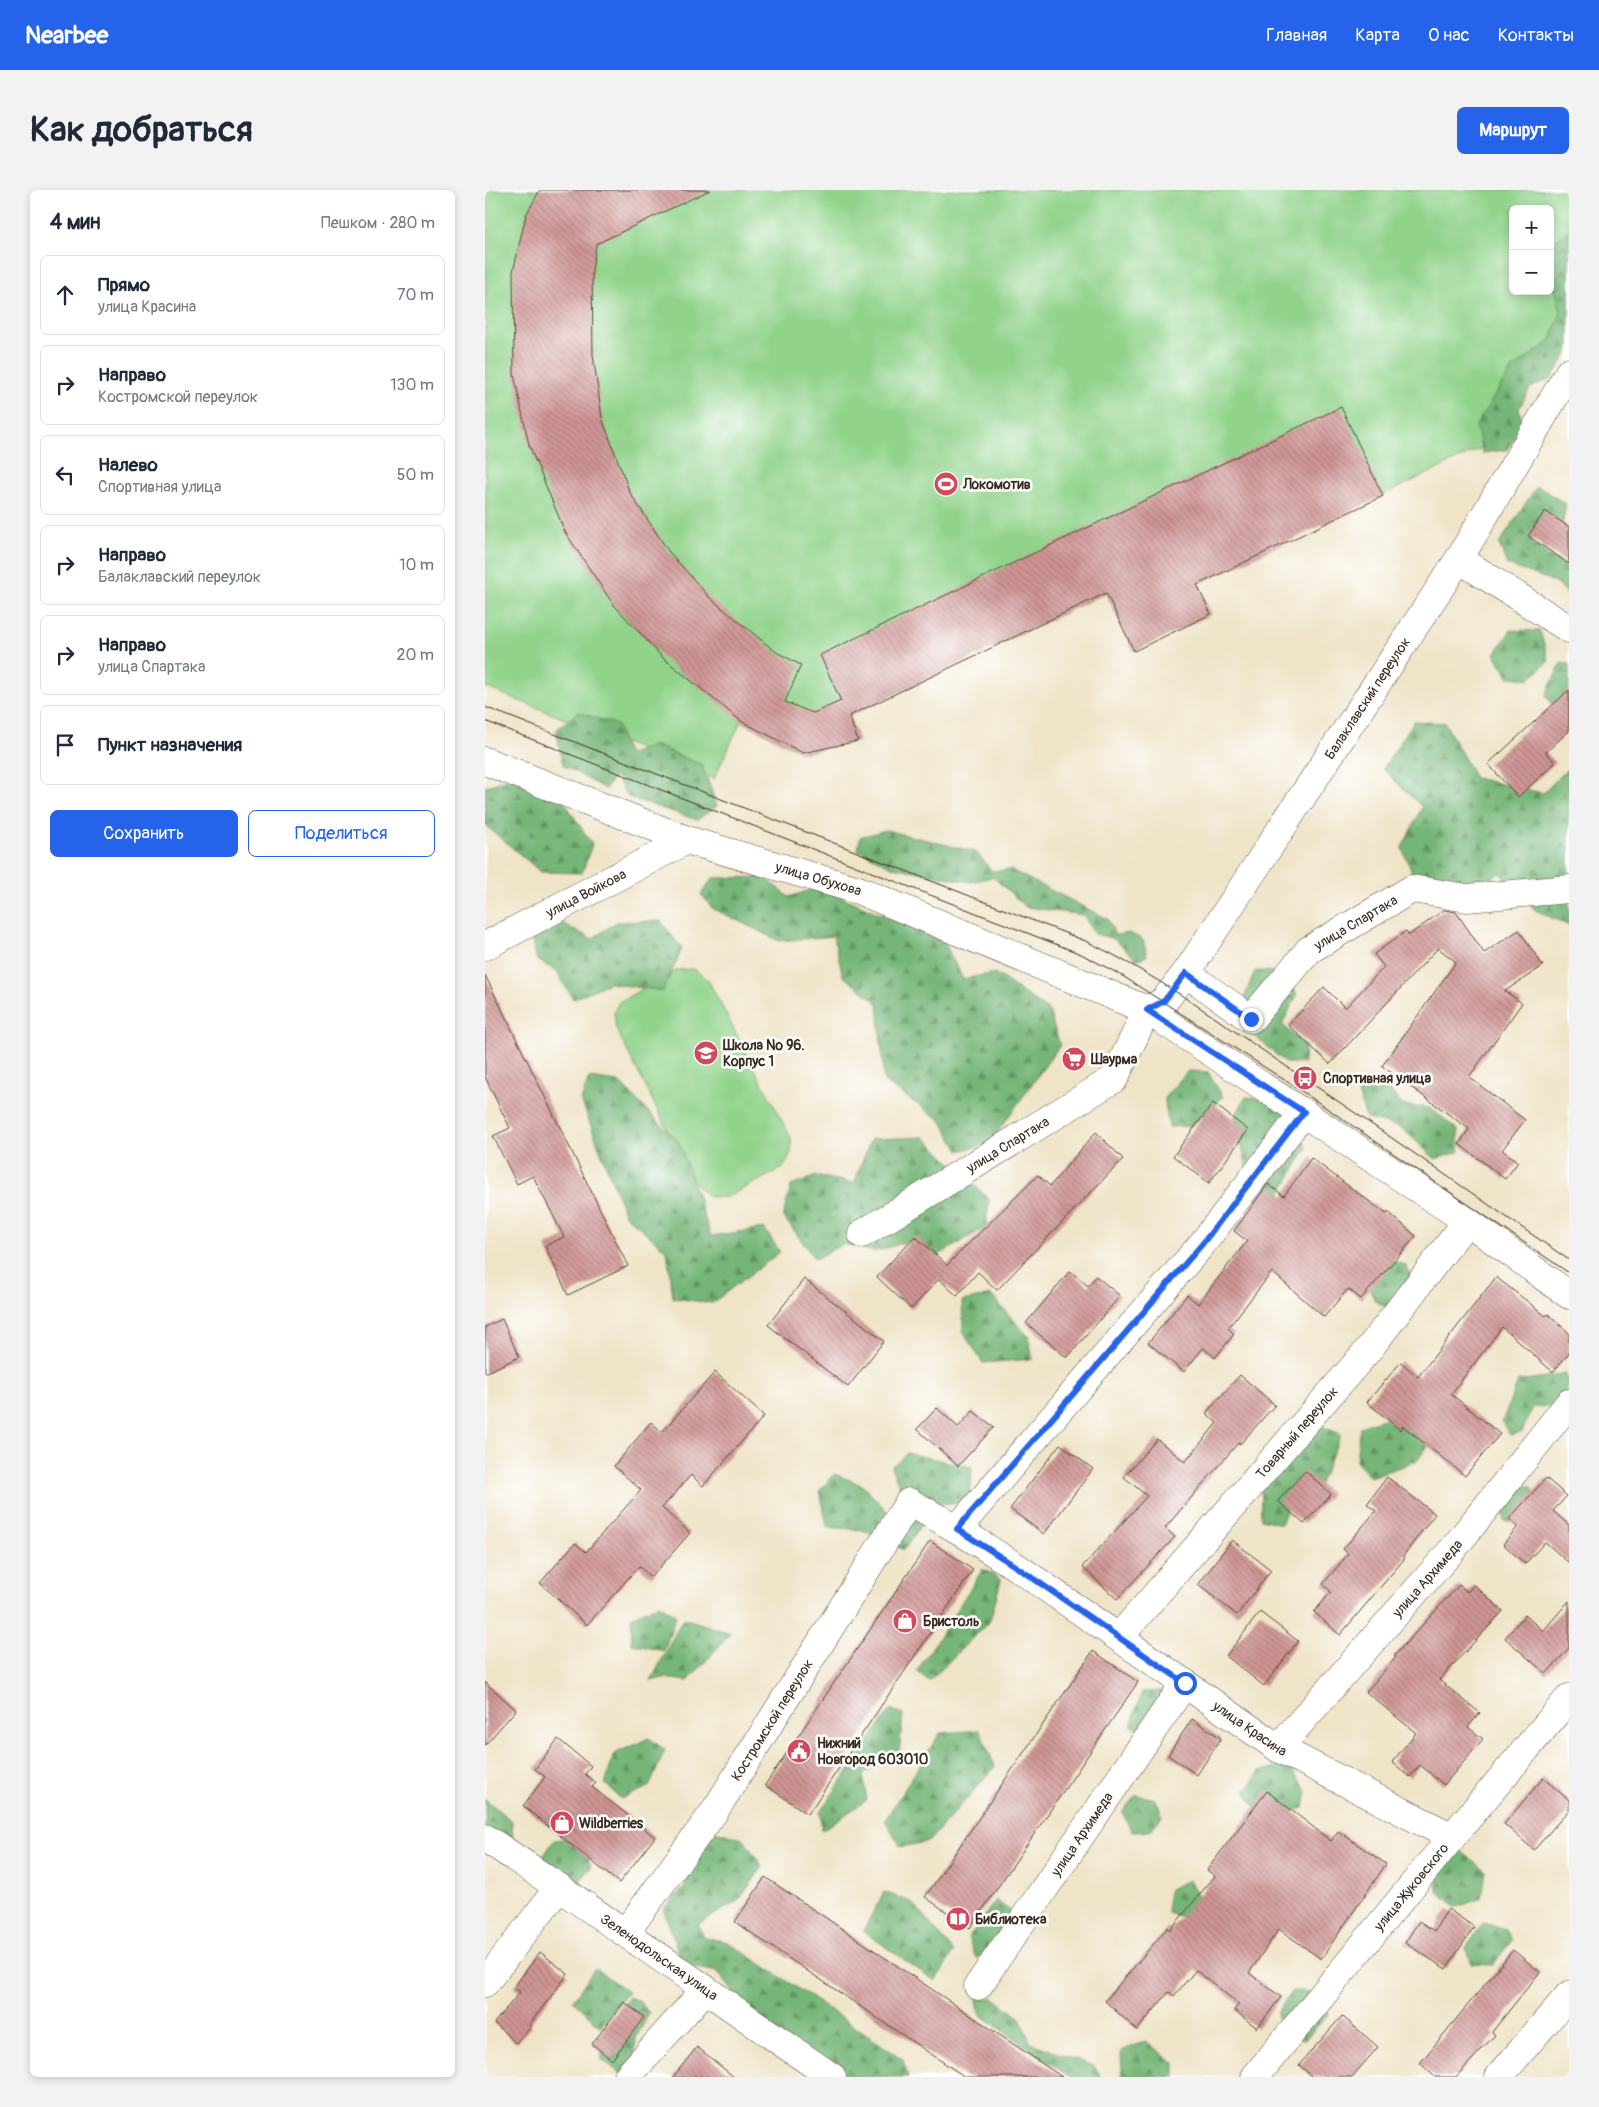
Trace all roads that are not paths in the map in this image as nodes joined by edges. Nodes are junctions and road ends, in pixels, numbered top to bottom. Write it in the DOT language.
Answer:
graph roads {
  1 [pos="1569,372"];
  2 [pos="1459,559"];
  3 [pos="1569,629"];
  4 [pos="485,761"];
  5 [pos="687,840"];
  6 [pos="1569,889"];
  7 [pos="485,946"];
  8 [pos="1186,973"];
  9 [pos="1147,1010"];
  10 [pos="1304,1112"];
  11 [pos="1467,1221"];
  12 [pos="862,1234"];
  13 [pos="1569,1295"];
  14 [pos="1569,1403"];
  15 [pos="909,1502"];
  16 [pos="957,1529"];
  17 [pos="1119,1638"];
  18 [pos="1185,1683"];
  19 [pos="1569,1698"];
  20 [pos="1278,1748"];
  21 [pos="1452,1837"];
  22 [pos="485,1838"];
  23 [pos="559,1887"];
  24 [pos="625,1933"];
  25 [pos="485,1983"];
  26 [pos="978,1986"];
  27 [pos="705,1990"];
  28 [pos="1569,1996"];
  29 [pos="627,2077"];
  30 [pos="832,2077"];
  31 [pos="1255,2077"];
  32 [pos="1499,2077"];
  1 -- 2 [label="street, Балаклавский переулок"];
  2 -- 3 [label="street"];
  2 -- 8 [label="street, Балаклавский переулок"];
  4 -- 5 [label="street, улица Обухова"];
  5 -- 7 [label="street, улица Войкова"];
  5 -- 9 [label="street, улица Обухова"];
  6 -- 8 [label="street, улица Спартака"];
  8 -- 9 [label="street, Балаклавский переулок"];
  9 -- 10 [label="street"];
  9 -- 12 [label="street, улица Спартака"];
  10 -- 11 [label="street"];
  10 -- 16 [label="street"];
  11 -- 13 [label="street"];
  11 -- 17 [label="street, Товарный переулок"];
  14 -- 20 [label="street, улица Архимеда"];
  15 -- 16 [label="street, улица Красина"];
  15 -- 24 [label="street, Костромской переулок"];
  16 -- 17 [label="street, улица Красина"];
  17 -- 18 [label="street, улица Красина"];
  18 -- 20 [label="street, улица Красина"];
  18 -- 26 [label="street, улица Архимеда"];
  19 -- 21 [label="street, улица Жуковского"];
  20 -- 21 [label="street, улица Красина"];
  21 -- 31 [label="street, улица Жуковского"];
  22 -- 23 [label="street, Зеленодольская улица"];
  23 -- 24 [label="street, Зеленодольская улица"];
  23 -- 25 [label="street"];
  24 -- 27 [label="street, Зеленодольская улица"];
  27 -- 29 [label="street"];
  27 -- 30 [label="street, Зеленодольская улица"];
  28 -- 32 [label="street"];
}
